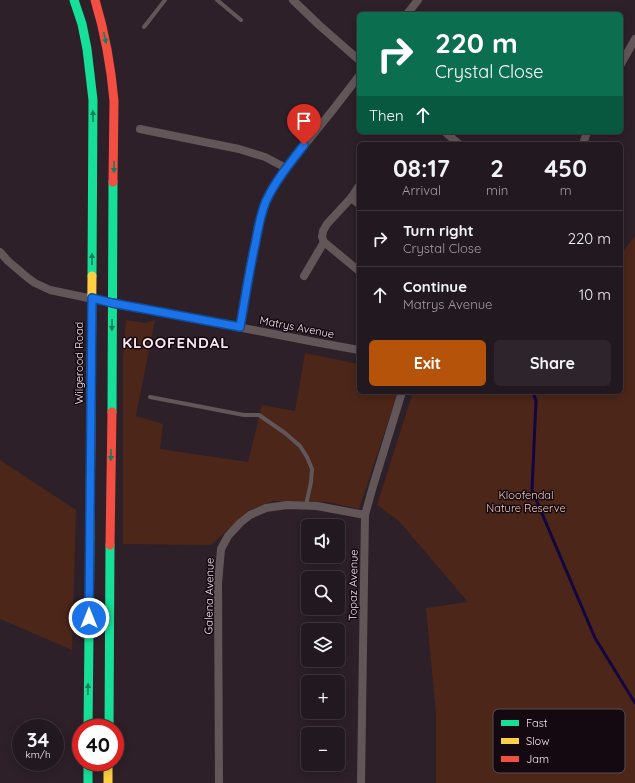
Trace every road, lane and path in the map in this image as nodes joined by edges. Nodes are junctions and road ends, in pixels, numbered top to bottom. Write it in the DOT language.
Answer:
graph roads {
  1 [pos="74,0"];
  2 [pos="95,0"];
  3 [pos="165,0"];
  4 [pos="217,0"];
  5 [pos="293,0"];
  6 [pos="418,0"];
  7 [pos="409,12"];
  8 [pos="241,20"];
  9 [pos="144,27"];
  10 [pos="635,39"];
  11 [pos="357,58"];
  12 [pos="623,60"];
  13 [pos="357,79"];
  14 [pos="140,129"];
  15 [pos="447,134"];
  16 [pos="457,142"];
  17 [pos="286,168"];
  18 [pos="357,189"];
  19 [pos="351,198"];
  20 [pos="357,202"];
  21 [pos="324,242"];
  22 [pos="0,252"];
  23 [pos="357,269"];
  24 [pos="304,276"];
  25 [pos="92,298"];
  26 [pos="112,303"];
  27 [pos="240,327"];
  28 [pos="357,350"];
  29 [pos="401,394"];
  30 [pos="150,397"];
  31 [pos="306,506"];
  32 [pos="365,516"];
  33 [pos="88,719"];
  34 [pos="109,719"];
  35 [pos="88,771"];
  36 [pos="108,771"];
  37 [pos="88,783"];
  38 [pos="108,783"];
  39 [pos="219,783"];
  40 [pos="361,783"];
  25 -- 1 [label="street, Wilgerood Road, one-way"];
  2 -- 26 [label="street, one-way"];
  3 -- 9 [label="lane"];
  4 -- 8 [label="lane"];
  5 -- 11 [label="street"];
  6 -- 7 [label="street"];
  10 -- 12 [label="street"];
  13 -- 17 [label="street"];
  14 -- 17 [label="street"];
  15 -- 16 [label="street"];
  17 -- 27 [label="street"];
  18 -- 19 [label="street"];
  19 -- 20 [label="street"];
  19 -- 21 [label="street"];
  21 -- 23 [label="street"];
  21 -- 24 [label="street"];
  22 -- 25 [label="street, Matrys Avenue"];
  25 -- 26 [label="street, Matrys Avenue"];
  33 -- 25 [label="street, Wilgerood Road, one-way"];
  26 -- 27 [label="street, Matrys Avenue"];
  26 -- 34 [label="street, one-way"];
  27 -- 28 [label="street, Matrys Avenue"];
  29 -- 32 [label="street, Topaz Avenue"];
  30 -- 31 [label="lane"];
  31 -- 32 [label="street, Galena Avenue"];
  31 -- 39 [label="street, Galena Avenue"];
  32 -- 40 [label="street, Topaz Avenue"];
  35 -- 37 [label="street"];
  36 -- 38 [label="street"];
}
